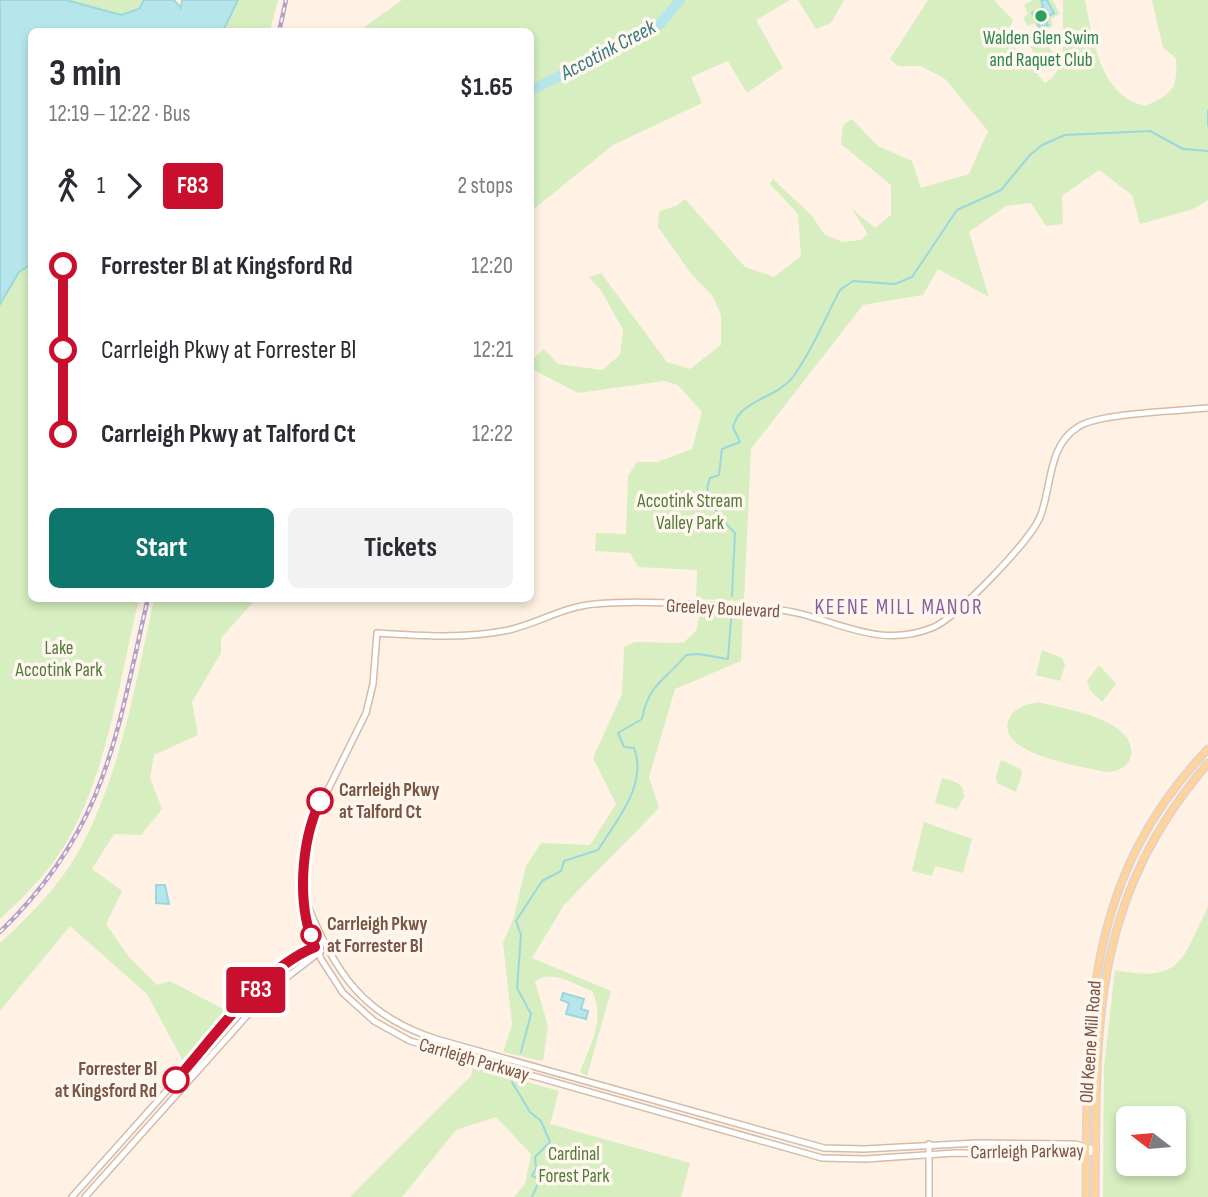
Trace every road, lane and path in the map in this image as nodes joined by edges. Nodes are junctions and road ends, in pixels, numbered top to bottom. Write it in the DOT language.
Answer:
graph roads {
  1 [pos="1208,408"];
  2 [pos="377,634"];
  3 [pos="1208,749"];
  4 [pos="1208,763"];
  5 [pos="306,901"];
  6 [pos="324,946"];
  7 [pos="315,947"];
  8 [pos="319,954"];
  9 [pos="929,1144"];
  10 [pos="1086,1146"];
  11 [pos="1096,1150"];
  12 [pos="929,1154"];
  13 [pos="1086,1154"];
  14 [pos="72,1197"];
  15 [pos="85,1197"];
  16 [pos="929,1197"];
  17 [pos="1086,1197"];
  18 [pos="1096,1197"];
  1 -- 2 [label="street, Greeley Boulevard"];
  2 -- 5 [label="street, Carrleigh Parkway"];
  3 -- 10 [label="main road, Old Keene Mill Road"];
  4 -- 11 [label="main road, Old Keene Mill Road"];
  5 -- 6 [label="street, Carrleigh Parkway"];
  5 -- 7 [label="street, Carrleigh Parkway"];
  6 -- 7 [label="street"];
  6 -- 8 [label="street"];
  6 -- 9 [label="street, Carrleigh Parkway"];
  7 -- 8 [label="street, Carrleigh Parkway"];
  7 -- 14 [label="street"];
  8 -- 12 [label="street, Carrleigh Parkway"];
  8 -- 15 [label="street"];
  9 -- 10 [label="street, Carrleigh Parkway"];
  9 -- 12 [label="street"];
  10 -- 11 [label="street, Carrleigh Parkway"];
  10 -- 13 [label="main road, Old Keene Mill Road"];
  11 -- 13 [label="street, Carrleigh Parkway"];
  11 -- 18 [label="main road, Old Keene Mill Road"];
  12 -- 13 [label="street, Carrleigh Parkway"];
  12 -- 16 [label="street"];
  13 -- 17 [label="main road, Old Keene Mill Road"];
}
